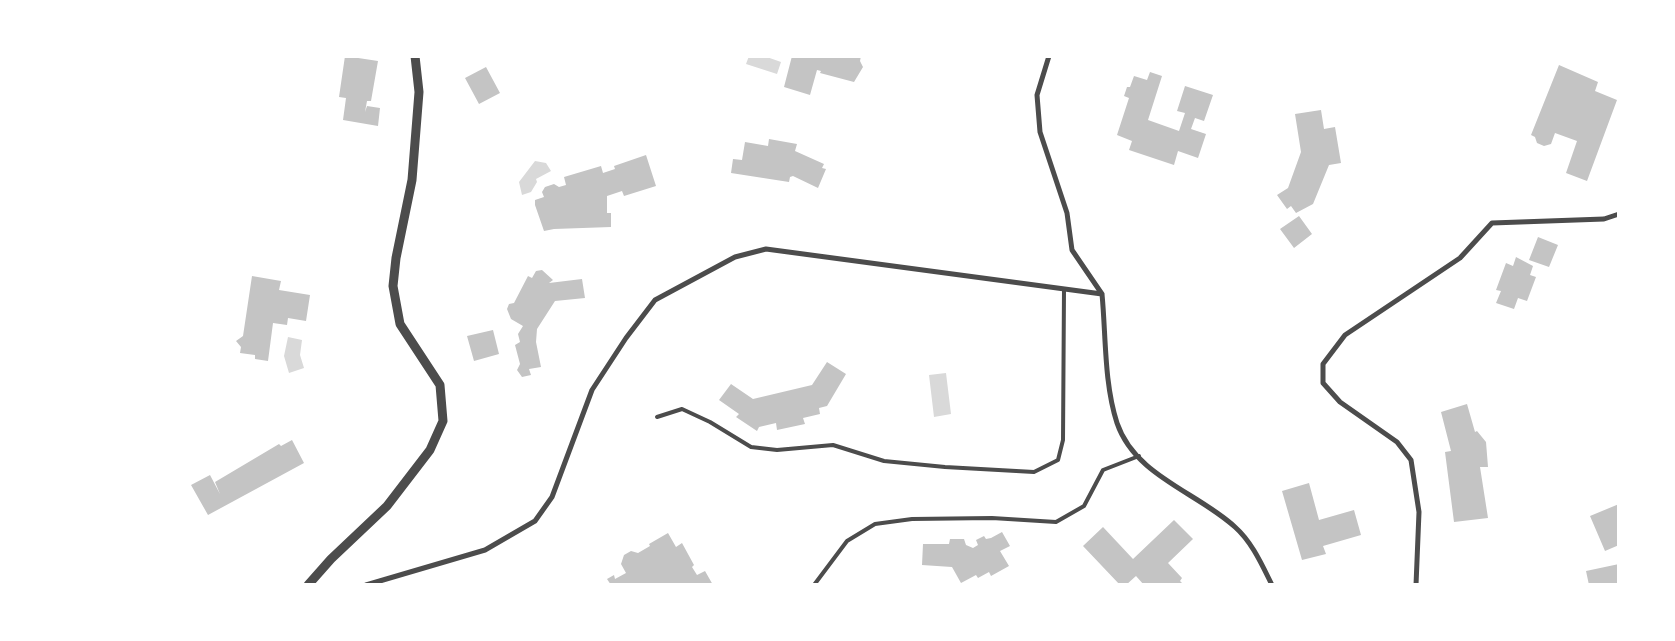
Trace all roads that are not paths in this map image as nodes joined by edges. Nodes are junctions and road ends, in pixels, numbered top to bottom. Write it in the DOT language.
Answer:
graph roads {
  1 [pos="415,56"];
  2 [pos="1049,56"];
  3 [pos="1619,214"];
  4 [pos="1064,289"];
  5 [pos="1102,294"];
  6 [pos="657,417"];
  7 [pos="1139,456"];
  8 [pos="308,585"];
  9 [pos="366,585"];
  10 [pos="814,585"];
  11 [pos="1272,585"];
  12 [pos="1416,585"];
  1 -- 8 [label="street"];
  2 -- 5 [label="street"];
  3 -- 12 [label="street"];
  4 -- 5 [label="street"];
  4 -- 6 [label="lane"];
  4 -- 9 [label="street"];
  5 -- 7 [label="street"];
  7 -- 10 [label="lane"];
  7 -- 11 [label="street"];
}
